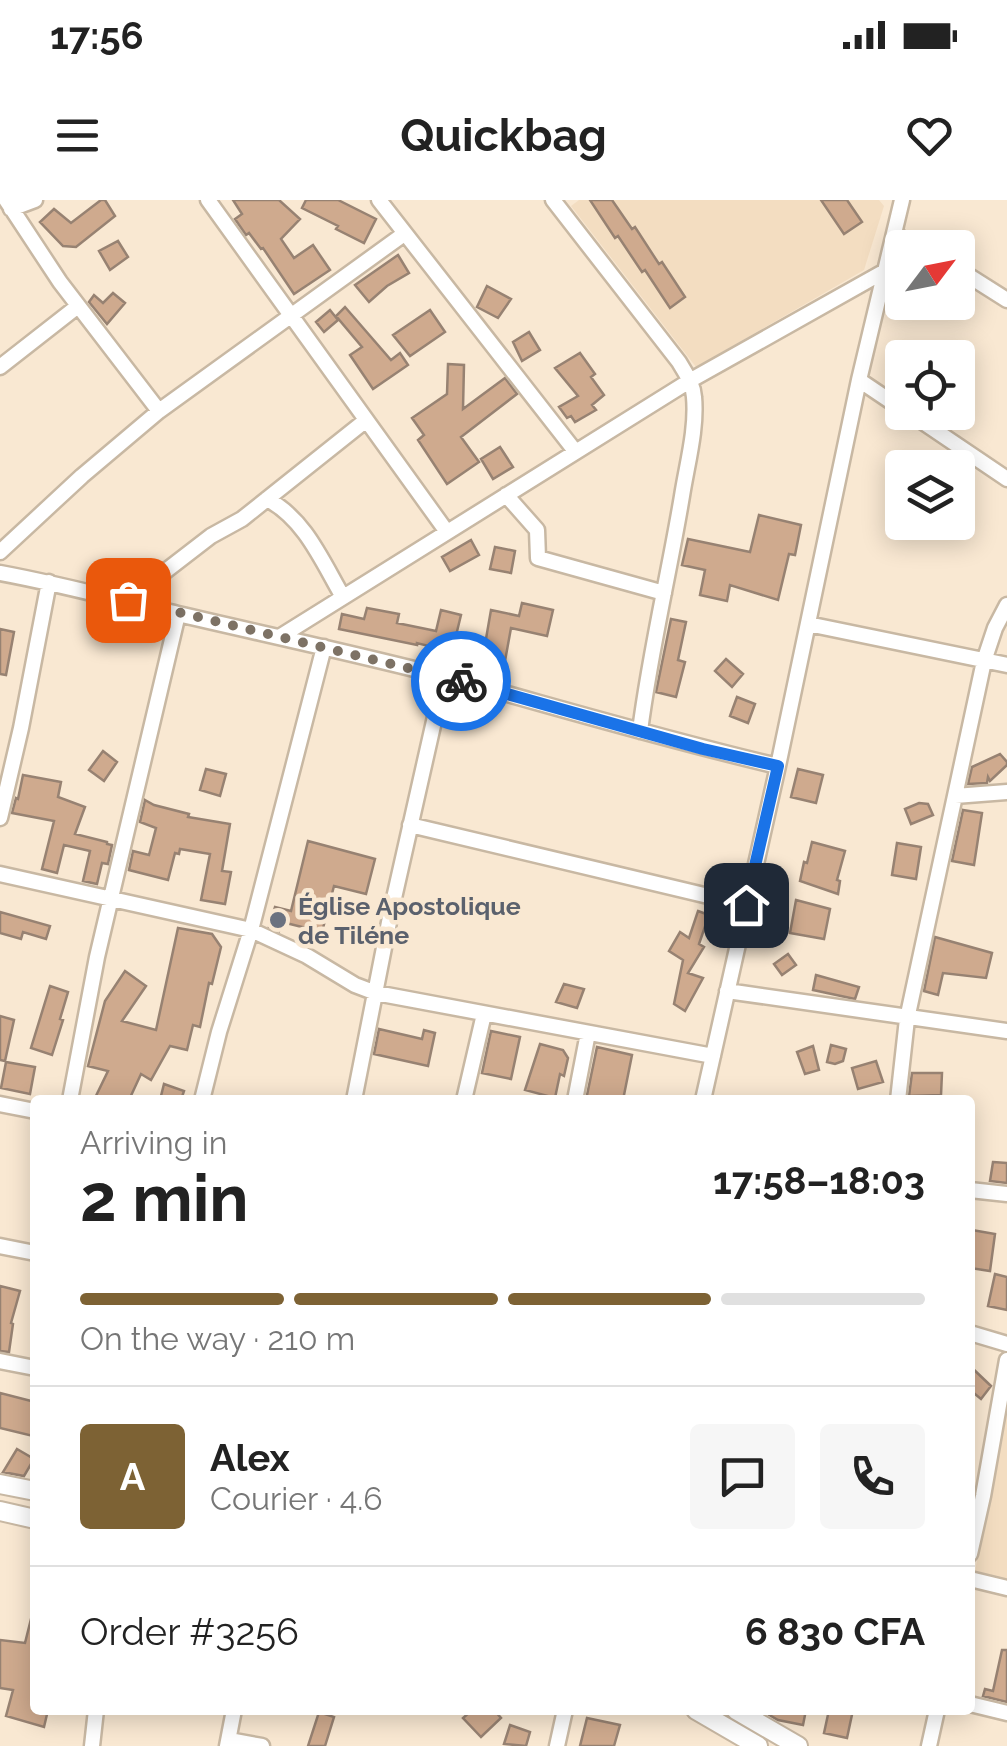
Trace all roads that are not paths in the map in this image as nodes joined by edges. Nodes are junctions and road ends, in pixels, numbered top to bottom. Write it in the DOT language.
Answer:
graph roads {
  1 [pos="35,200"];
  2 [pos="208,200"];
  3 [pos="379,200"];
  4 [pos="553,200"];
  5 [pos="899,202"];
  6 [pos="8,204"];
  7 [pos="895,230"];
  8 [pos="404,234"];
  9 [pos="885,271"];
  10 [pos="885,274"];
  11 [pos="975,277"];
  12 [pos="1004,291"];
  13 [pos="78,306"];
  14 [pos="290,315"];
  15 [pos="0,367"];
  16 [pos="691,380"];
  17 [pos="860,380"];
  18 [pos="885,397"];
  19 [pos="158,411"];
  20 [pos="366,420"];
  21 [pos="934,430"];
  22 [pos="574,451"];
  23 [pos="1007,479"];
  24 [pos="506,495"];
  25 [pos="267,498"];
  26 [pos="448,532"];
  27 [pos="2,547"];
  28 [pos="0,573"];
  29 [pos="48,582"];
  30 [pos="664,594"];
  31 [pos="343,597"];
  32 [pos="128,600"];
  33 [pos="1007,604"];
  34 [pos="178,614"];
  35 [pos="808,624"];
  36 [pos="281,636"];
  37 [pos="324,647"];
  38 [pos="984,661"];
  39 [pos="1007,665"];
  40 [pos="444,677"];
  41 [pos="640,731"];
  42 [pos="778,766"];
  43 [pos="1007,792"];
  44 [pos="955,796"];
  45 [pos="0,818"];
  46 [pos="410,825"];
  47 [pos="0,874"];
  48 [pos="111,900"];
  49 [pos="746,905"];
  50 [pos="251,930"];
  51 [pos="728,991"];
  52 [pos="376,993"];
  53 [pos="484,1014"];
  54 [pos="907,1019"];
  55 [pos="588,1032"];
  56 [pos="1007,1032"];
  57 [pos="713,1056"];
  58 [pos="71,1095"];
  59 [pos="203,1095"];
  60 [pos="355,1095"];
  61 [pos="465,1095"];
  62 [pos="577,1095"];
  63 [pos="704,1095"];
  64 [pos="899,1095"];
  65 [pos="0,1104"];
  66 [pos="30,1110"];
  67 [pos="975,1191"];
  68 [pos="1007,1194"];
  69 [pos="0,1246"];
  70 [pos="30,1252"];
  71 [pos="975,1335"];
  72 [pos="1007,1344"];
  73 [pos="0,1360"];
  74 [pos="1007,1360"];
  75 [pos="30,1367"];
  76 [pos="0,1484"];
  77 [pos="30,1491"];
  78 [pos="0,1492"];
  79 [pos="977,1495"];
  80 [pos="0,1511"];
  81 [pos="30,1518"];
  82 [pos="975,1580"];
  83 [pos="1007,1588"];
  84 [pos="975,1705"];
  85 [pos="1007,1713"];
  86 [pos="95,1715"];
  87 [pos="233,1715"];
  88 [pos="564,1715"];
  89 [pos="705,1715"];
  90 [pos="936,1715"];
  91 [pos="770,1719"];
  92 [pos="228,1743"];
  93 [pos="92,1746"];
  94 [pos="262,1746"];
  95 [pos="557,1746"];
  96 [pos="758,1746"];
  97 [pos="798,1746"];
  98 [pos="929,1746"];
  1 -- 6 [label="street"];
  2 -- 14 [label="street"];
  3 -- 8 [label="street"];
  4 -- 16 [label="street"];
  5 -- 7 [label="street"];
  6 -- 13 [label="street"];
  8 -- 14 [label="street"];
  8 -- 22 [label="street"];
  9 -- 16 [label="street"];
  10 -- 17 [label="street"];
  11 -- 12 [label="street"];
  13 -- 15 [label="street"];
  13 -- 19 [label="street"];
  14 -- 19 [label="street"];
  14 -- 20 [label="street"];
  16 -- 22 [label="street"];
  16 -- 30 [label="street"];
  17 -- 18 [label="street"];
  17 -- 35 [label="street"];
  19 -- 27 [label="street"];
  20 -- 25 [label="street"];
  20 -- 26 [label="street"];
  21 -- 23 [label="street"];
  22 -- 24 [label="street"];
  24 -- 26 [label="street"];
  24 -- 30 [label="street"];
  25 -- 31 [label="street"];
  25 -- 32 [label="street"];
  26 -- 31 [label="street"];
  28 -- 29 [label="street"];
  29 -- 32 [label="street"];
  29 -- 45 [label="street"];
  30 -- 41 [label="street"];
  31 -- 36 [label="street"];
  32 -- 34 [label="street"];
  33 -- 38 [label="street"];
  34 -- 36 [label="street"];
  34 -- 48 [label="street"];
  35 -- 38 [label="street"];
  35 -- 42 [label="street"];
  36 -- 37 [label="street"];
  37 -- 40 [label="street"];
  37 -- 50 [label="street"];
  38 -- 39 [label="street"];
  38 -- 44 [label="street"];
  40 -- 41 [label="street"];
  40 -- 46 [label="street"];
  41 -- 42 [label="street"];
  42 -- 49 [label="street"];
  43 -- 44 [label="street"];
  44 -- 54 [label="street"];
  46 -- 49 [label="street"];
  46 -- 52 [label="street"];
  47 -- 48 [label="street"];
  48 -- 50 [label="street"];
  48 -- 58 [label="street"];
  49 -- 51 [label="street"];
  50 -- 52 [label="street"];
  50 -- 59 [label="street"];
  51 -- 54 [label="street"];
  51 -- 57 [label="street"];
  52 -- 53 [label="street"];
  52 -- 60 [label="street"];
  53 -- 55 [label="street"];
  53 -- 61 [label="street"];
  54 -- 56 [label="street"];
  54 -- 64 [label="street"];
  55 -- 57 [label="street"];
  55 -- 62 [label="street"];
  57 -- 63 [label="street"];
  65 -- 66 [label="street"];
  67 -- 68 [label="street"];
  69 -- 70 [label="street"];
  71 -- 72 [label="street"];
  73 -- 75 [label="street"];
  74 -- 79 [label="street"];
  76 -- 77 [label="street"];
  76 -- 78 [label="street"];
  80 -- 81 [label="street"];
  82 -- 83 [label="street"];
  84 -- 85 [label="street"];
  86 -- 93 [label="street"];
  87 -- 92 [label="street"];
  88 -- 95 [label="street"];
  89 -- 96 [label="street"];
  90 -- 98 [label="street"];
  91 -- 97 [label="street"];
  92 -- 94 [label="street"];
}
